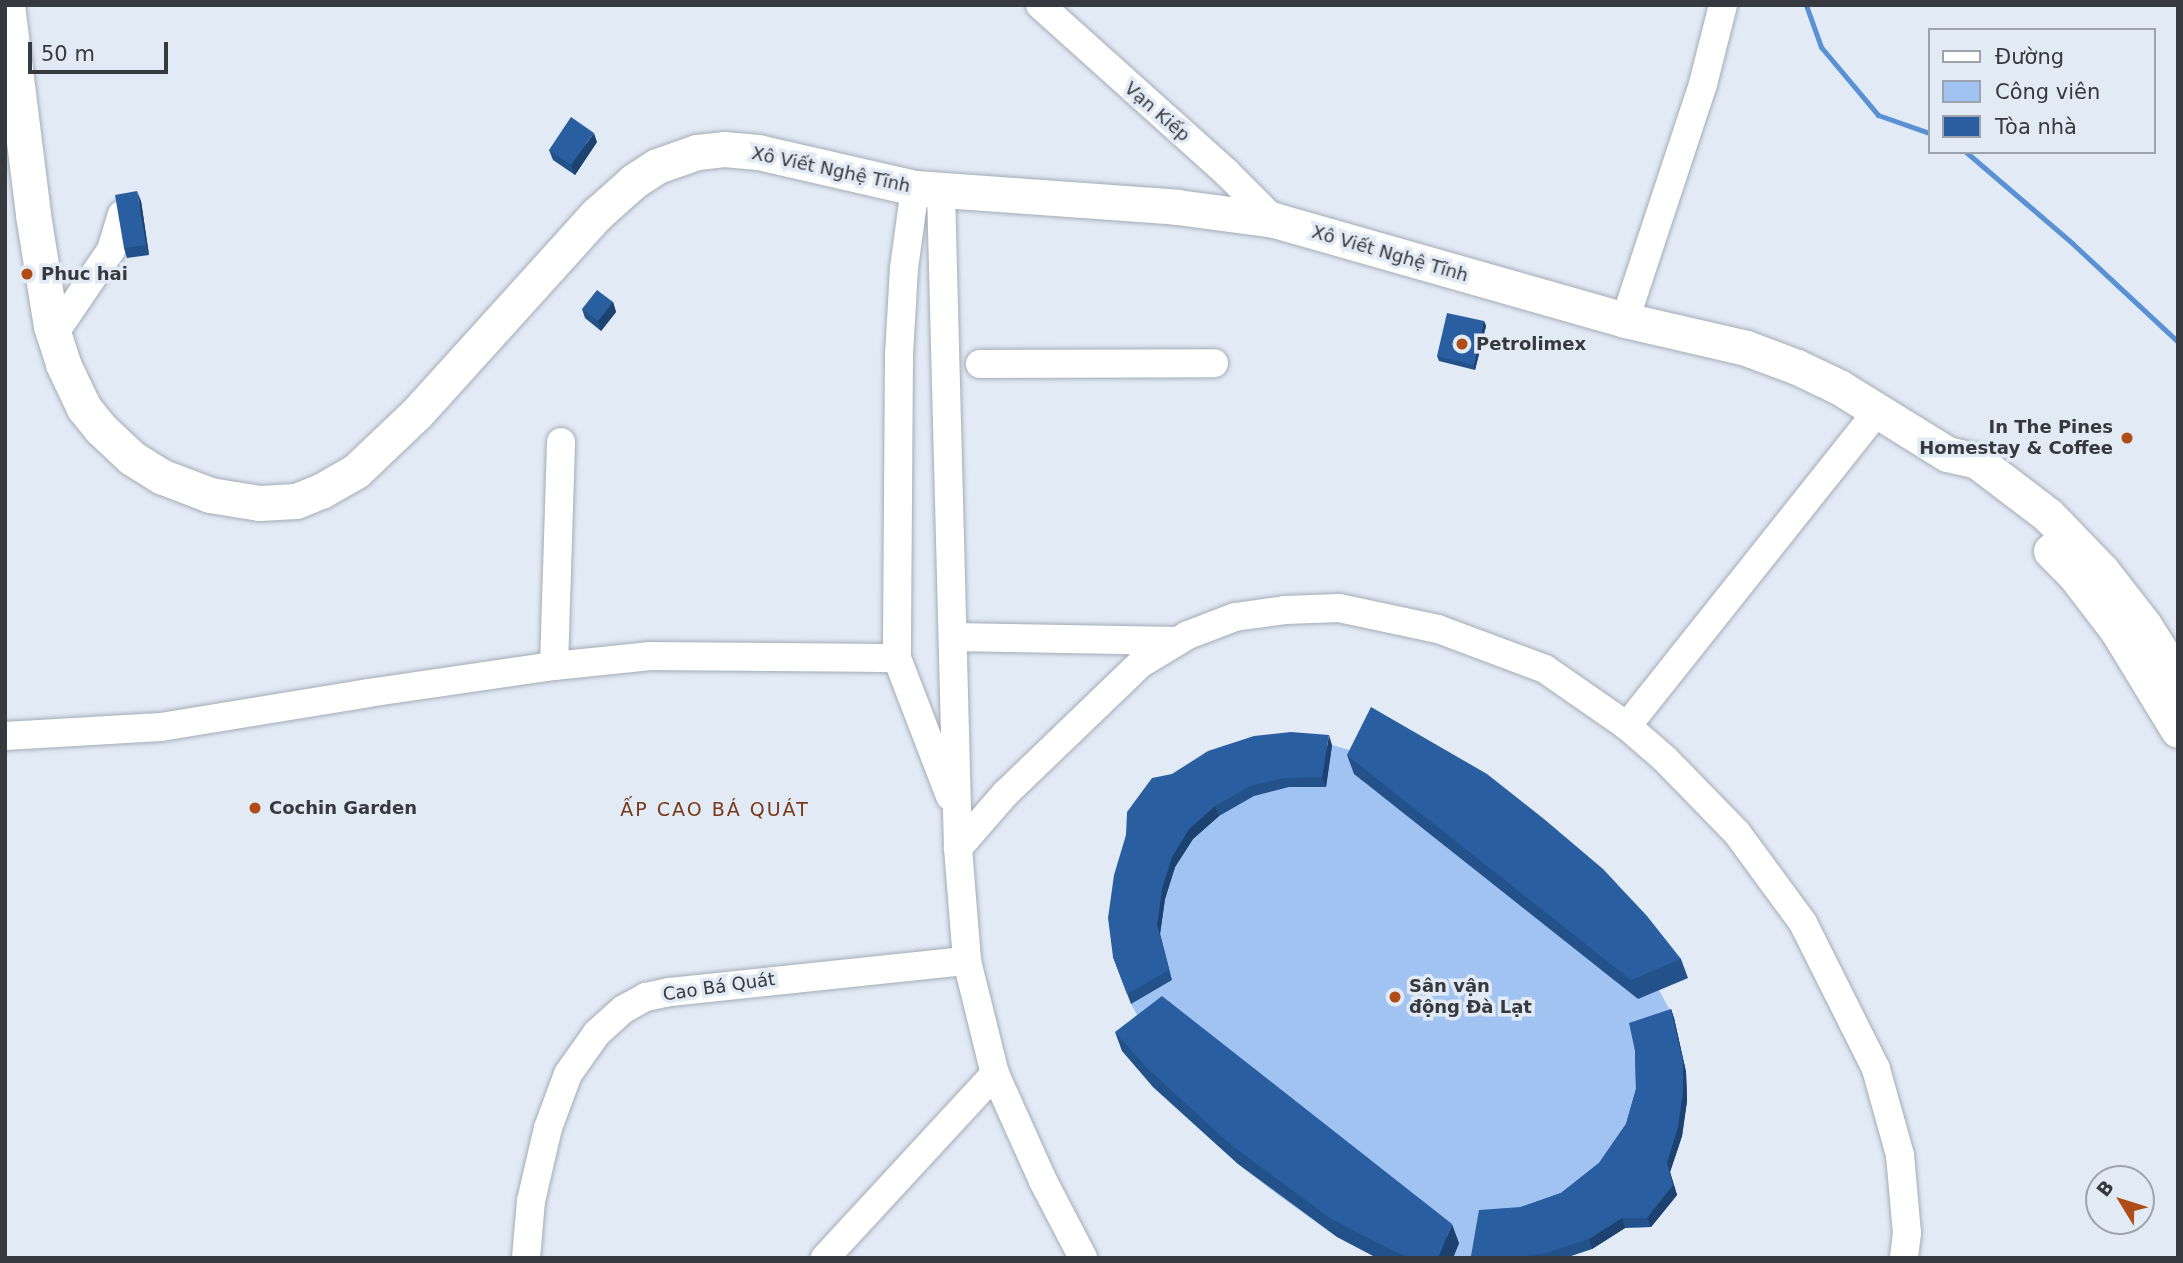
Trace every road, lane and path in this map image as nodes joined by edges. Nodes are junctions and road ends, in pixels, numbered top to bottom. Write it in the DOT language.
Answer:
graph roads {
  1 [pos="7,5"];
  2 [pos="1040,5"];
  3 [pos="1723,5"];
  4 [pos="928,190"];
  5 [pos="122,215"];
  6 [pos="1274,220"];
  7 [pos="1625,320"];
  8 [pos="54,334"];
  9 [pos="1214,363"];
  10 [pos="980,364"];
  11 [pos="1878,410"];
  12 [pos="561,442"];
  13 [pos="1947,454"];
  14 [pos="953,637"];
  15 [pos="1179,641"];
  16 [pos="897,658"];
  17 [pos="554,666"];
  18 [pos="2178,679"];
  19 [pos="1627,726"];
  20 [pos="2178,730"];
  21 [pos="5,736"];
  22 [pos="957,815"];
  23 [pos="958,848"];
  24 [pos="967,961"];
  25 [pos="995,1074"];
  26 [pos="526,1258"];
  27 [pos="825,1258"];
  28 [pos="1083,1258"];
  29 [pos="1904,1258"];
  1 -- 8 [label="main road, Xô Viết Nghệ Tĩnh"];
  2 -- 6 [label="street, Vạn Kiếp"];
  3 -- 7 [label="street"];
  4 -- 6 [label="main road, Xô Viết Nghệ Tĩnh"];
  4 -- 8 [label="main road, Xô Viết Nghệ Tĩnh"];
  4 -- 14 [label="street"];
  4 -- 16 [label="street"];
  5 -- 8 [label="street"];
  6 -- 7 [label="main road, Xô Viết Nghệ Tĩnh"];
  7 -- 11 [label="main road, Xô Viết Nghệ Tĩnh"];
  9 -- 10 [label="street"];
  11 -- 13 [label="main road, Xô Viết Nghệ Tĩnh"];
  11 -- 19 [label="street"];
  12 -- 17 [label="street"];
  13 -- 18 [label="main road, Xô Viết Nghệ Tĩnh"];
  13 -- 20 [label="main road, Xô Viết Nghệ Tĩnh"];
  14 -- 15 [label="street"];
  14 -- 22 [label="street"];
  15 -- 19 [label="street"];
  15 -- 23 [label="street"];
  16 -- 17 [label="street"];
  16 -- 22 [label="street"];
  17 -- 21 [label="street"];
  19 -- 29 [label="street"];
  22 -- 23 [label="street"];
  23 -- 24 [label="street"];
  24 -- 25 [label="street"];
  24 -- 26 [label="street, Cao Bá Quát"];
  25 -- 27 [label="street"];
  25 -- 28 [label="street"];
}
